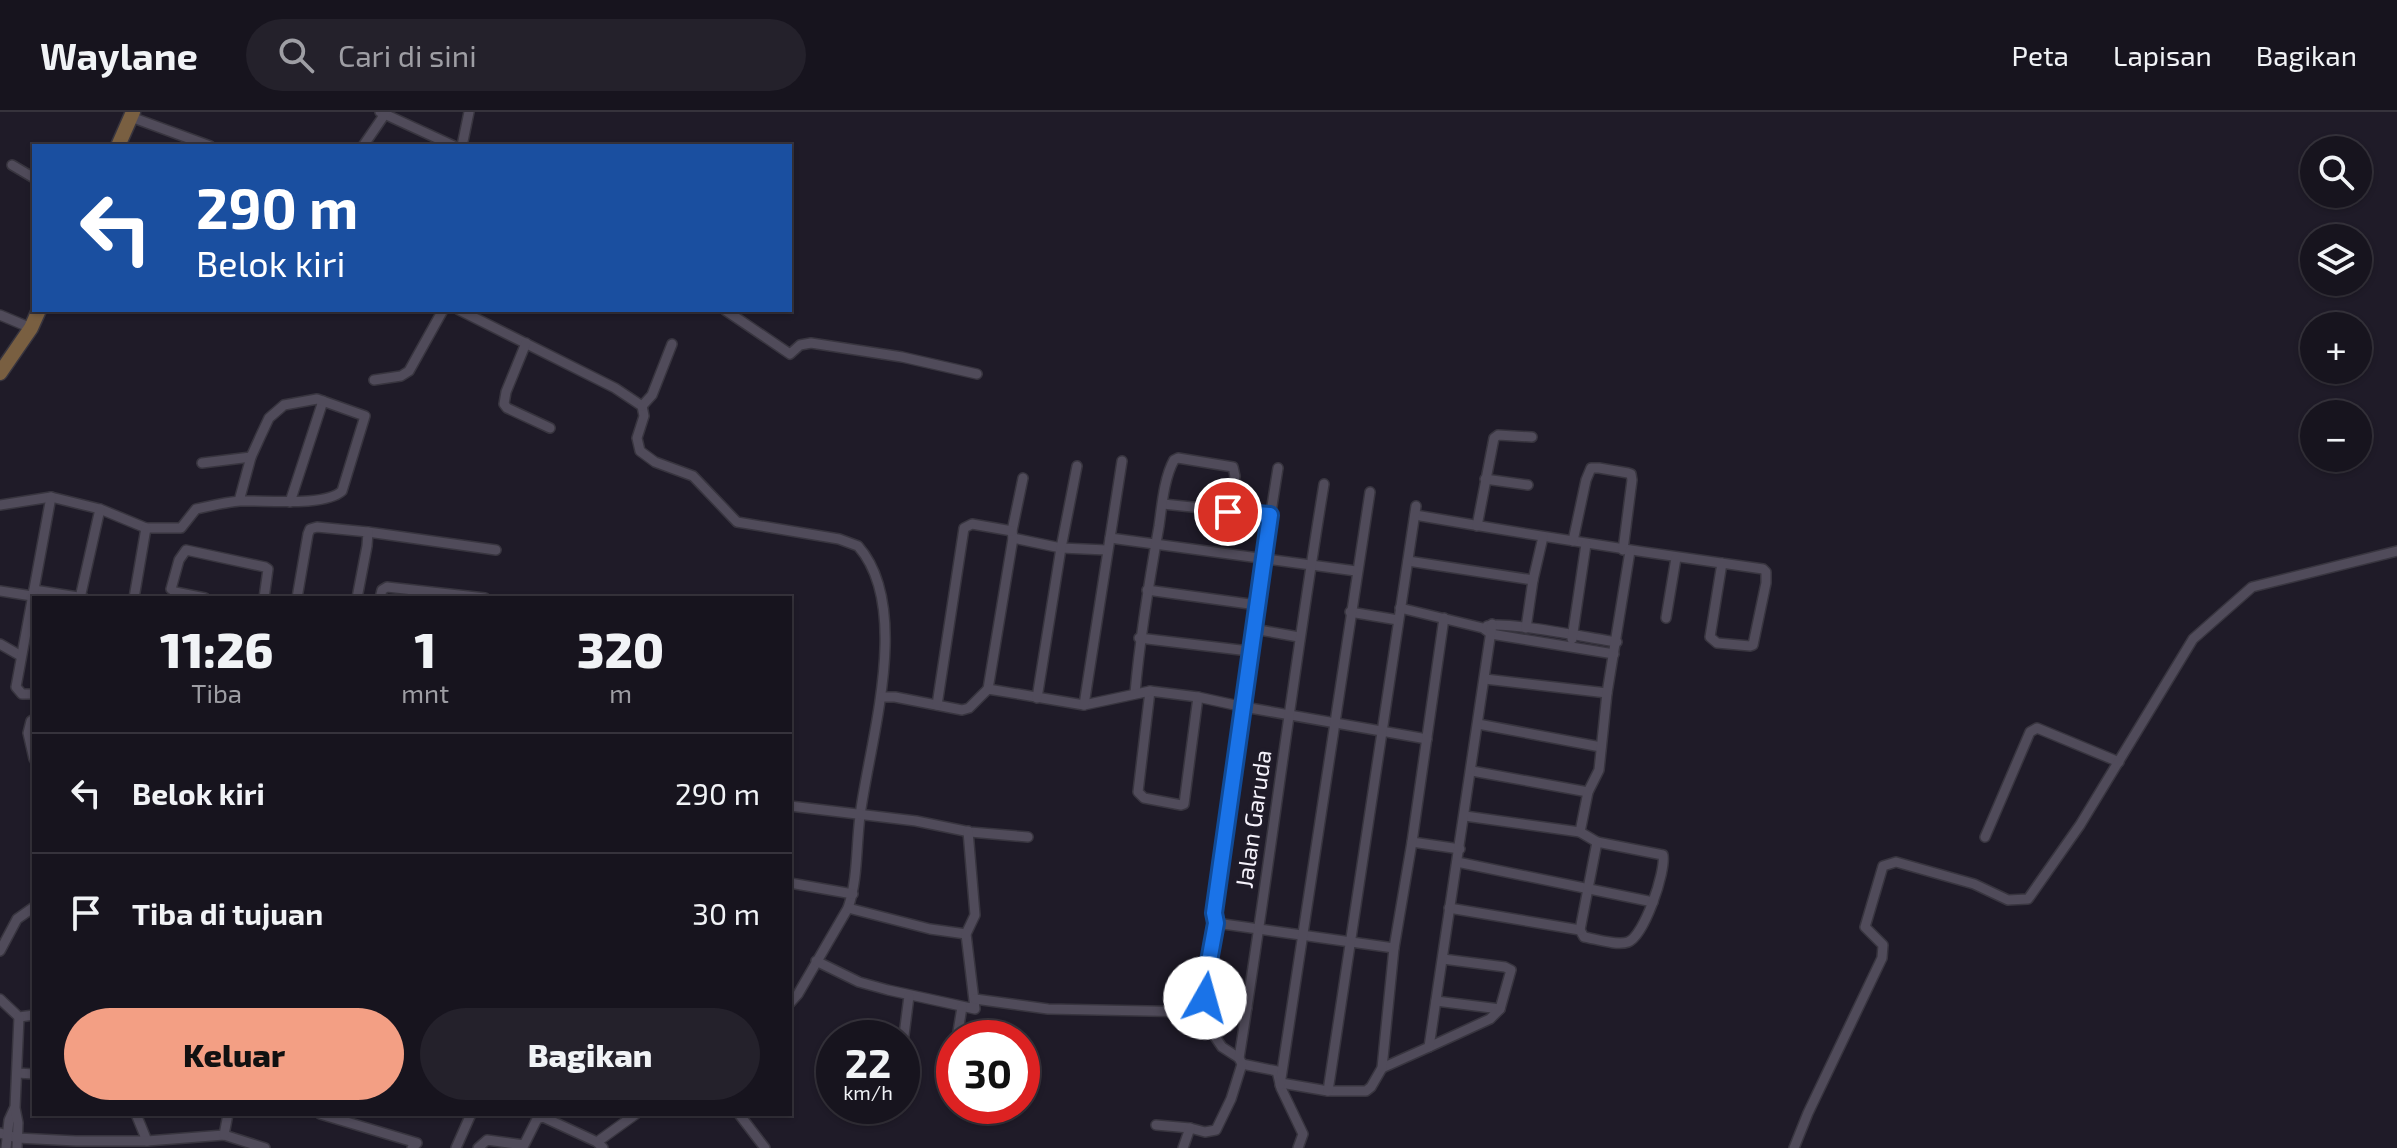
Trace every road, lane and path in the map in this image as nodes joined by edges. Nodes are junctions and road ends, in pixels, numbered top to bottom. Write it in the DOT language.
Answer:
graph roads {
  1 [pos="469,112"];
  2 [pos="383,113"];
  3 [pos="132,115"];
  4 [pos="119,144"];
  5 [pos="205,144"];
  6 [pos="364,144"];
  7 [pos="450,144"];
  8 [pos="462,144"];
  9 [pos="12,165"];
  10 [pos="32,177"];
  11 [pos="38,312"];
  12 [pos="442,312"];
  13 [pos="463,312"];
  14 [pos="728,312"];
  15 [pos="0,315"];
  16 [pos="31,328"];
  17 [pos="526,343"];
  18 [pos="672,344"];
  19 [pos="0,373"];
  20 [pos="977,374"];
  21 [pos="374,380"];
  22 [pos="323,401"];
  23 [pos="642,406"];
  24 [pos="550,428"];
  25 [pos="1532,437"];
  26 [pos="251,457"];
  27 [pos="1122,461"];
  28 [pos="202,463"];
  29 [pos="1077,466"];
  30 [pos="1278,468"];
  31 [pos="1023,478"];
  32 [pos="1485,479"];
  33 [pos="1324,484"];
  34 [pos="1528,485"];
  35 [pos="1370,492"];
  36 [pos="51,497"];
  37 [pos="239,501"];
  38 [pos="290,502"];
  39 [pos="1163,504"];
  40 [pos="0,505"];
  41 [pos="100,509"];
  42 [pos="1228,512"];
  43 [pos="1270,515"];
  44 [pos="1477,526"];
  45 [pos="146,528"];
  46 [pos="368,532"];
  47 [pos="1012,534"];
  48 [pos="1543,537"];
  49 [pos="1110,538"];
  50 [pos="1573,541"];
  51 [pos="1586,544"];
  52 [pos="1155,545"];
  53 [pos="1061,548"];
  54 [pos="496,550"];
  55 [pos="1107,550"];
  56 [pos="1626,550"];
  57 [pos="2397,551"];
  58 [pos="1676,558"];
  59 [pos="1264,559"];
  60 [pos="1408,561"];
  61 [pos="1722,563"];
  62 [pos="1311,565"];
  63 [pos="1356,571"];
  64 [pos="1533,580"];
  65 [pos="1147,590"];
  66 [pos="0,591"];
  67 [pos="33,593"];
  68 [pos="438,595"];
  69 [pos="32,596"];
  70 [pos="62,596"];
  71 [pos="81,596"];
  72 [pos="134,596"];
  73 [pos="195,596"];
  74 [pos="264,596"];
  75 [pos="297,596"];
  76 [pos="357,596"];
  77 [pos="380,596"];
  78 [pos="32,598"];
  79 [pos="1257,605"];
  80 [pos="1400,608"];
  81 [pos="1350,612"];
  82 [pos="1444,618"];
  83 [pos="1666,618"];
  84 [pos="1398,620"];
  85 [pos="1526,628"];
  86 [pos="1254,629"];
  87 [pos="1489,629"];
  88 [pos="1573,635"];
  89 [pos="1299,637"];
  90 [pos="1139,638"];
  91 [pos="1617,642"];
  92 [pos="0,644"];
  93 [pos="1571,647"];
  94 [pos="1249,651"];
  95 [pos="1614,654"];
  96 [pos="21,656"];
  97 [pos="1485,679"];
  98 [pos="988,689"];
  99 [pos="1150,691"];
  100 [pos="1135,693"];
  101 [pos="1607,693"];
  102 [pos="32,694"];
  103 [pos="882,697"];
  104 [pos="1198,697"];
  105 [pos="1037,698"];
  106 [pos="937,705"];
  107 [pos="1084,705"];
  108 [pos="1244,707"];
  109 [pos="1289,715"];
  110 [pos="32,720"];
  111 [pos="1336,723"];
  112 [pos="1478,724"];
  113 [pos="1383,732"];
  114 [pos="1427,739"];
  115 [pos="1601,747"];
  116 [pos="32,750"];
  117 [pos="2119,762"];
  118 [pos="1472,771"];
  119 [pos="1588,792"];
  120 [pos="792,806"];
  121 [pos="860,815"];
  122 [pos="1465,816"];
  123 [pos="968,831"];
  124 [pos="1580,832"];
  125 [pos="1028,837"];
  126 [pos="1985,837"];
  127 [pos="1412,842"];
  128 [pos="1597,842"];
  129 [pos="1460,849"];
  130 [pos="1457,862"];
  131 [pos="792,883"];
  132 [pos="1589,888"];
  133 [pos="853,894"];
  134 [pos="1653,902"];
  135 [pos="32,908"];
  136 [pos="848,908"];
  137 [pos="1449,908"];
  138 [pos="1216,923"];
  139 [pos="1259,929"];
  140 [pos="1580,930"];
  141 [pos="966,934"];
  142 [pos="1302,935"];
  143 [pos="1349,942"];
  144 [pos="1394,948"];
  145 [pos="0,951"];
  146 [pos="1443,959"];
  147 [pos="816,961"];
  148 [pos="909,996"];
  149 [pos="0,999"];
  150 [pos="975,999"];
  151 [pos="792,1001"];
  152 [pos="1436,1001"];
  153 [pos="962,1007"];
  154 [pos="1247,1008"];
  155 [pos="1500,1009"];
  156 [pos="32,1015"];
  157 [pos="19,1017"];
  158 [pos="906,1020"];
  159 [pos="960,1020"];
  160 [pos="1429,1047"];
  161 [pos="1240,1061"];
  162 [pos="1382,1068"];
  163 [pos="17,1073"];
  164 [pos="32,1074"];
  165 [pos="1281,1084"];
  166 [pos="1328,1091"];
  167 [pos="137,1116"];
  168 [pos="228,1116"];
  169 [pos="327,1116"];
  170 [pos="470,1116"];
  171 [pos="629,1116"];
  172 [pos="741,1116"];
  173 [pos="9,1119"];
  174 [pos="1156,1125"];
  175 [pos="1190,1128"];
  176 [pos="224,1135"];
  177 [pos="10,1139"];
  178 [pos="147,1141"];
  179 [pos="76,1145"];
  180 [pos="600,1145"];
  181 [pos="6,1148"];
  182 [pos="265,1148"];
  183 [pos="412,1148"];
  184 [pos="456,1148"];
  185 [pos="478,1148"];
  186 [pos="765,1148"];
  187 [pos="1183,1148"];
  188 [pos="1298,1148"];
  189 [pos="1794,1148"];
  1 -- 8 [label="street"];
  2 -- 6 [label="street"];
  2 -- 7 [label="street"];
  3 -- 4 [label="street"];
  3 -- 5 [label="street"];
  9 -- 10 [label="street"];
  11 -- 16 [label="street"];
  12 -- 21 [label="street"];
  13 -- 17 [label="street"];
  14 -- 20 [label="street"];
  15 -- 16 [label="street"];
  16 -- 19 [label="street"];
  17 -- 23 [label="street"];
  17 -- 24 [label="street"];
  18 -- 23 [label="street"];
  22 -- 26 [label="street"];
  22 -- 38 [label="street"];
  22 -- 38 [label="street"];
  23 -- 103 [label="street"];
  25 -- 32 [label="street"];
  26 -- 28 [label="street"];
  26 -- 37 [label="street"];
  27 -- 49 [label="street"];
  29 -- 53 [label="street"];
  30 -- 43 [label="street"];
  31 -- 47 [label="street"];
  32 -- 34 [label="street"];
  32 -- 44 [label="street"];
  33 -- 62 [label="street, Jalan Garuda"];
  35 -- 63 [label="street"];
  36 -- 40 [label="street"];
  36 -- 41 [label="street"];
  36 -- 67 [label="street"];
  37 -- 38 [label="street"];
  37 -- 45 [label="street"];
  39 -- 42 [label="street"];
  39 -- 42 [label="street"];
  39 -- 52 [label="street"];
  41 -- 45 [label="street"];
  41 -- 71 [label="street"];
  42 -- 43 [label="street"];
  43 -- 59 [label="street"];
  44 -- 48 [label="street"];
  44 -- 60 [label="street"];
  45 -- 72 [label="street"];
  46 -- 54 [label="street"];
  46 -- 75 [label="street"];
  46 -- 76 [label="street"];
  47 -- 53 [label="street"];
  47 -- 98 [label="street"];
  47 -- 106 [label="street"];
  48 -- 50 [label="street"];
  48 -- 64 [label="street"];
  49 -- 52 [label="street"];
  49 -- 55 [label="street"];
  50 -- 51 [label="street"];
  50 -- 56 [label="street"];
  51 -- 56 [label="street"];
  51 -- 88 [label="street"];
  52 -- 59 [label="street"];
  52 -- 65 [label="street"];
  53 -- 55 [label="street"];
  53 -- 105 [label="street"];
  55 -- 107 [label="street"];
  56 -- 58 [label="street"];
  56 -- 91 [label="street"];
  57 -- 117 [label="street"];
  58 -- 61 [label="street"];
  58 -- 83 [label="street"];
  59 -- 62 [label="street"];
  59 -- 79 [label="street"];
  60 -- 64 [label="street"];
  60 -- 80 [label="street"];
  61 -- 61 [label="street"];
  62 -- 63 [label="street"];
  62 -- 89 [label="street, Jalan Garuda"];
  63 -- 81 [label="street"];
  64 -- 85 [label="street"];
  65 -- 79 [label="street"];
  65 -- 90 [label="street"];
  66 -- 67 [label="street"];
  67 -- 69 [label="street"];
  67 -- 70 [label="street"];
  68 -- 77 [label="street"];
  73 -- 74 [label="street"];
  78 -- 96 [label="street"];
  79 -- 86 [label="street"];
  80 -- 82 [label="street"];
  80 -- 84 [label="street"];
  81 -- 84 [label="street"];
  81 -- 111 [label="street"];
  82 -- 87 [label="street"];
  82 -- 114 [label="street"];
  84 -- 113 [label="street"];
  85 -- 87 [label="street"];
  85 -- 88 [label="street"];
  86 -- 89 [label="street"];
  86 -- 94 [label="street"];
  87 -- 93 [label="street"];
  87 -- 97 [label="street"];
  88 -- 91 [label="street"];
  88 -- 93 [label="street"];
  89 -- 109 [label="street, Jalan Garuda"];
  90 -- 94 [label="street"];
  90 -- 100 [label="street"];
  91 -- 95 [label="street"];
  92 -- 96 [label="street"];
  93 -- 95 [label="street"];
  94 -- 108 [label="street"];
  95 -- 101 [label="street"];
  96 -- 102 [label="street"];
  97 -- 101 [label="street"];
  97 -- 112 [label="street"];
  98 -- 105 [label="street"];
  98 -- 106 [label="street"];
  99 -- 100 [label="street"];
  99 -- 104 [label="street"];
  99 -- 104 [label="street"];
  100 -- 107 [label="street"];
  101 -- 115 [label="street"];
  103 -- 106 [label="street"];
  103 -- 121 [label="street"];
  104 -- 108 [label="street"];
  105 -- 107 [label="street"];
  108 -- 109 [label="street"];
  108 -- 138 [label="street"];
  109 -- 111 [label="street"];
  109 -- 139 [label="street, Jalan Garuda"];
  110 -- 116 [label="street"];
  111 -- 113 [label="street"];
  111 -- 142 [label="street"];
  112 -- 115 [label="street"];
  112 -- 118 [label="street"];
  113 -- 114 [label="street"];
  113 -- 143 [label="street"];
  114 -- 127 [label="street"];
  115 -- 119 [label="street"];
  117 -- 126 [label="street"];
  117 -- 189 [label="street"];
  118 -- 119 [label="street"];
  118 -- 122 [label="street"];
  119 -- 124 [label="street"];
  120 -- 121 [label="street"];
  121 -- 123 [label="street"];
  121 -- 133 [label="street"];
  122 -- 124 [label="street"];
  122 -- 129 [label="street"];
  123 -- 125 [label="street"];
  123 -- 141 [label="street"];
  124 -- 128 [label="street"];
  127 -- 129 [label="street"];
  127 -- 144 [label="street"];
  128 -- 132 [label="street"];
  128 -- 134 [label="street"];
  129 -- 130 [label="street"];
  130 -- 132 [label="street"];
  130 -- 137 [label="street"];
  131 -- 133 [label="street"];
  132 -- 134 [label="street"];
  132 -- 140 [label="street"];
  133 -- 136 [label="street"];
  134 -- 140 [label="street"];
  135 -- 145 [label="street"];
  136 -- 141 [label="street"];
  136 -- 147 [label="street"];
  137 -- 140 [label="street"];
  137 -- 146 [label="street"];
  138 -- 139 [label="street"];
  138 -- 154 [label="street"];
  139 -- 142 [label="street"];
  139 -- 154 [label="street, Jalan Garuda"];
  141 -- 150 [label="street"];
  142 -- 143 [label="street"];
  142 -- 165 [label="street"];
  143 -- 144 [label="street"];
  143 -- 166 [label="street"];
  144 -- 162 [label="street"];
  146 -- 152 [label="street"];
  146 -- 155 [label="street"];
  147 -- 148 [label="street"];
  147 -- 151 [label="street"];
  148 -- 153 [label="street"];
  148 -- 158 [label="street"];
  149 -- 157 [label="street"];
  150 -- 153 [label="street"];
  150 -- 161 [label="street"];
  152 -- 155 [label="street"];
  152 -- 160 [label="street"];
  153 -- 159 [label="street"];
  154 -- 161 [label="street, Jalan Garuda"];
  155 -- 160 [label="street"];
  156 -- 157 [label="street"];
  157 -- 163 [label="street"];
  160 -- 162 [label="street"];
  161 -- 165 [label="street"];
  161 -- 175 [label="street, Jalan Garuda"];
  162 -- 166 [label="street"];
  163 -- 164 [label="street"];
  163 -- 173 [label="street"];
  165 -- 166 [label="street"];
  165 -- 188 [label="street"];
  167 -- 178 [label="street"];
  168 -- 176 [label="street"];
  169 -- 183 [label="street"];
  170 -- 184 [label="street"];
  171 -- 180 [label="street"];
  172 -- 186 [label="street"];
  173 -- 177 [label="street"];
  174 -- 175 [label="street"];
  175 -- 187 [label="street"];
  176 -- 178 [label="street"];
  176 -- 182 [label="street"];
  177 -- 179 [label="street"];
  177 -- 181 [label="street"];
  178 -- 179 [label="street"];
  180 -- 185 [label="street"];
}
